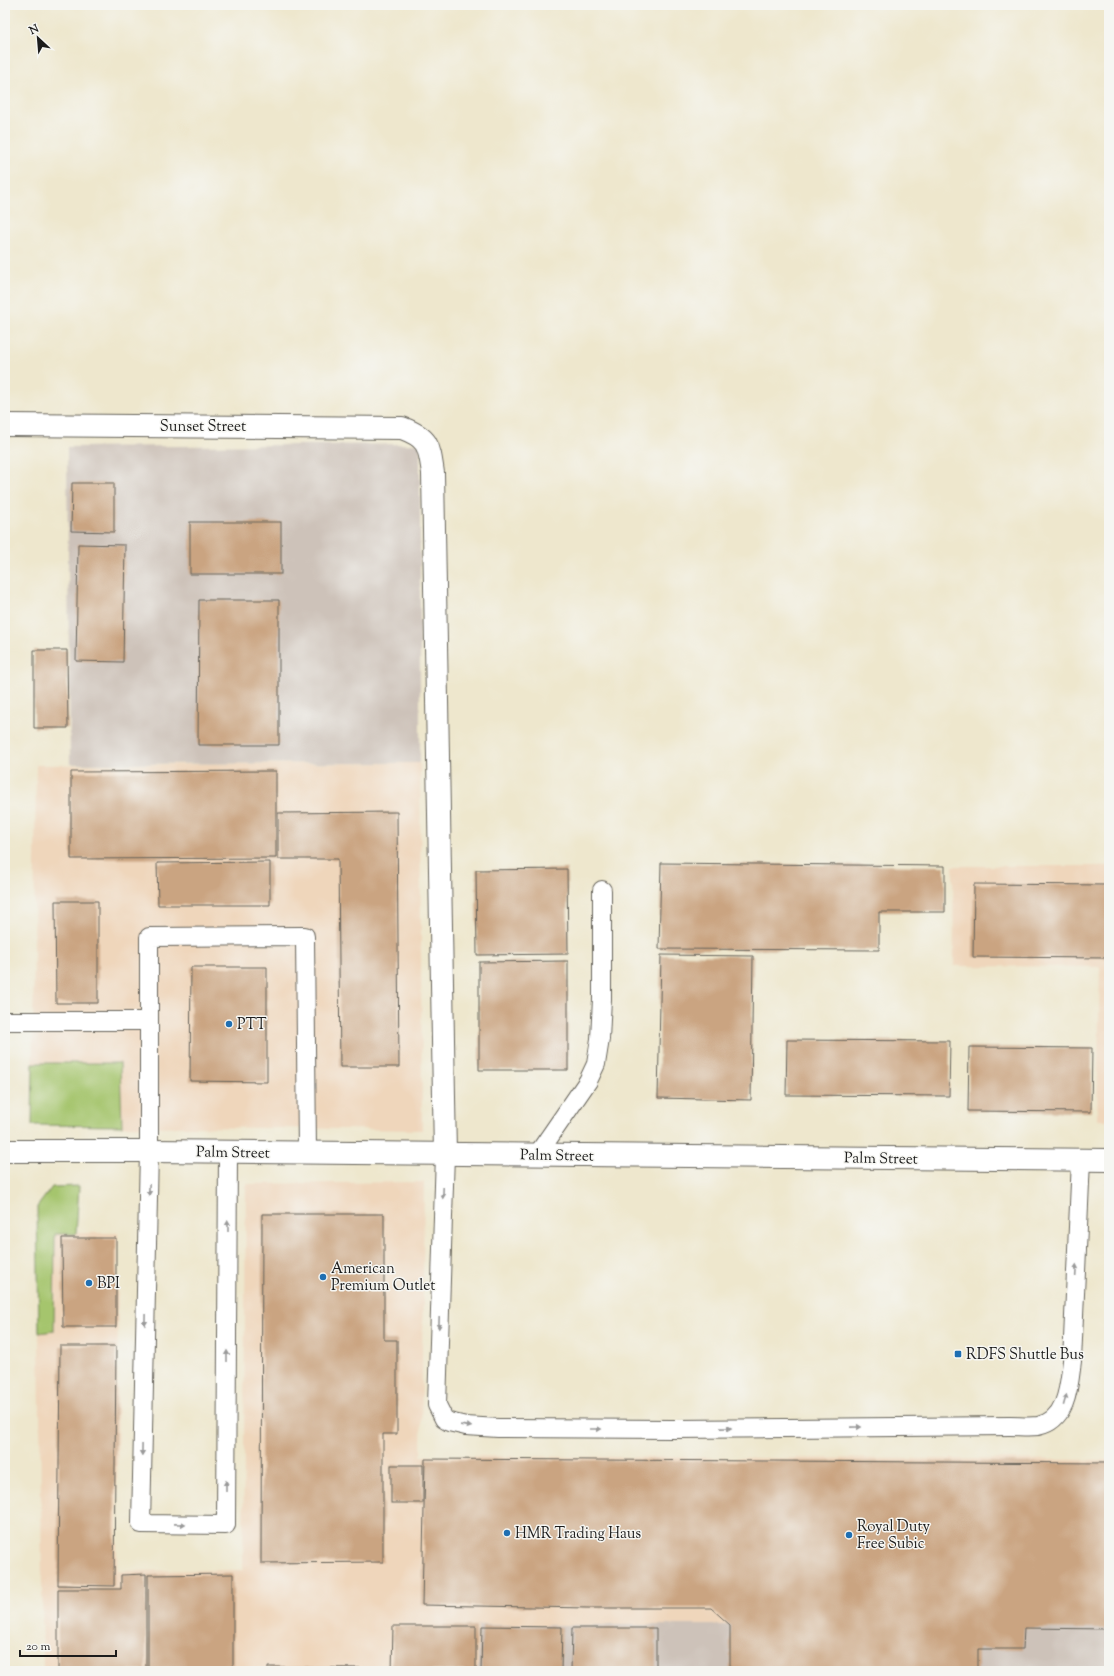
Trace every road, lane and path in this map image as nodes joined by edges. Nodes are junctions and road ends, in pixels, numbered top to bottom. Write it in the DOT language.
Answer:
graph roads {
  1 [pos="5,425"];
  2 [pos="602,890"];
  3 [pos="5,1020"];
  4 [pos="148,1021"];
  5 [pos="5,1151"];
  6 [pos="149,1151"];
  7 [pos="228,1152"];
  8 [pos="307,1153"];
  9 [pos="445,1154"];
  10 [pos="537,1155"];
  11 [pos="1081,1160"];
  12 [pos="1109,1160"];
  1 -- 9 [label="street, Sunset Street"];
  2 -- 10 [label="lane"];
  3 -- 4 [label="lane"];
  4 -- 6 [label="lane"];
  4 -- 8 [label="lane"];
  5 -- 6 [label="street, Palm Street"];
  6 -- 7 [label="street, Palm Street"];
  6 -- 7 [label="lane, one-way"];
  7 -- 8 [label="street, Palm Street"];
  8 -- 9 [label="street, Palm Street"];
  9 -- 10 [label="street, Palm Street"];
  9 -- 11 [label="lane, one-way"];
  10 -- 11 [label="street, Palm Street"];
  11 -- 12 [label="street, Palm Street"];
}
